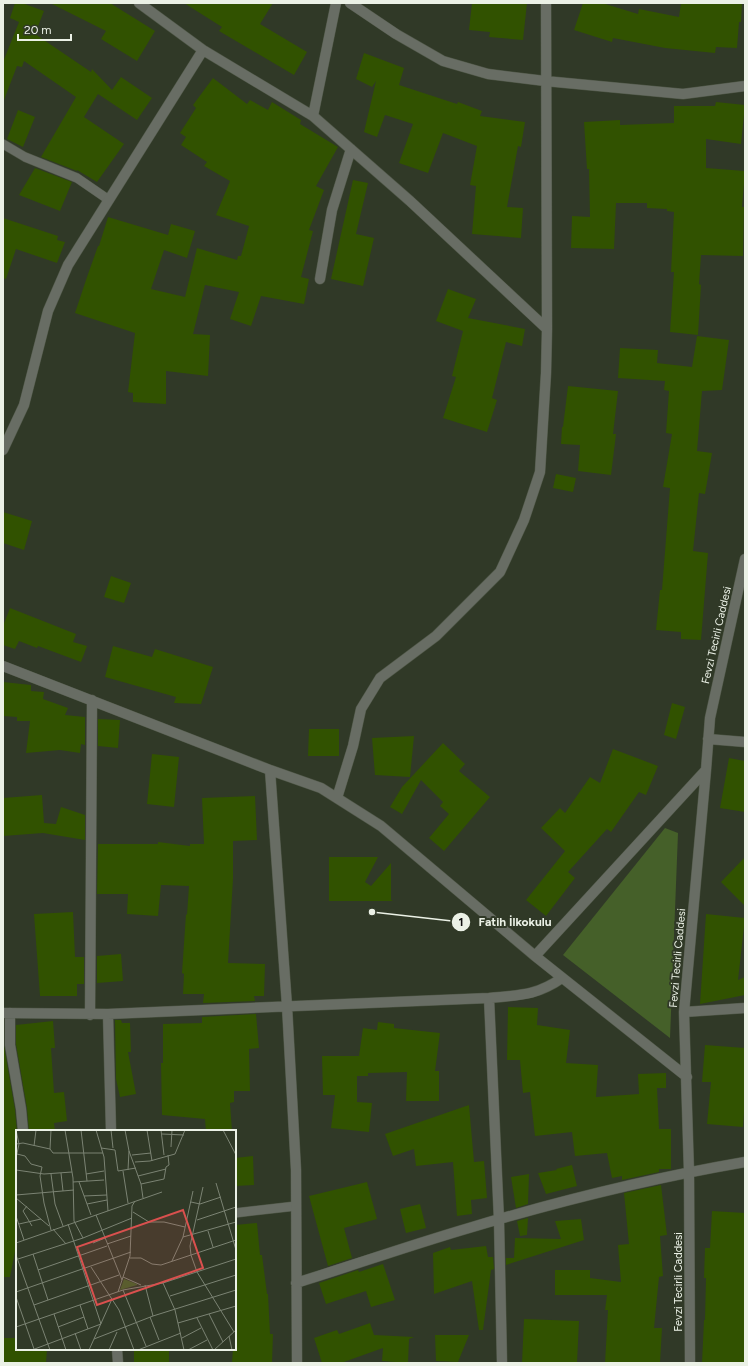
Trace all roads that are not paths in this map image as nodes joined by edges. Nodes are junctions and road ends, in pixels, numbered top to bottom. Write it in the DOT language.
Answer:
graph roads {
  1 [pos="139,3"];
  2 [pos="336,3"];
  3 [pos="350,3"];
  4 [pos="546,3"];
  5 [pos="203,50"];
  6 [pos="546,82"];
  7 [pos="745,86"];
  8 [pos="313,116"];
  9 [pos="3,144"];
  10 [pos="351,149"];
  11 [pos="109,200"];
  12 [pos="320,279"];
  13 [pos="547,329"];
  14 [pos="3,450"];
  15 [pos="745,559"];
  16 [pos="3,666"];
  17 [pos="92,700"];
  18 [pos="708,739"];
  19 [pos="745,742"];
  20 [pos="270,770"];
  21 [pos="706,770"];
  22 [pos="337,798"];
  23 [pos="535,956"];
  24 [pos="562,978"];
  25 [pos="489,998"];
  26 [pos="287,1006"];
  27 [pos="745,1008"];
  28 [pos="684,1012"];
  29 [pos="6,1013"];
  30 [pos="108,1014"];
  31 [pos="90,1015"];
  32 [pos="687,1077"];
  33 [pos="23,1130"];
  34 [pos="111,1130"];
  35 [pos="744,1164"];
  36 [pos="689,1172"];
  37 [pos="296,1206"];
  38 [pos="236,1213"];
  39 [pos="500,1220"];
  40 [pos="296,1283"];
  41 [pos="117,1350"];
  42 [pos="118,1363"];
  43 [pos="297,1363"];
  44 [pos="502,1363"];
  45 [pos="690,1363"];
  1 -- 5 [label="street"];
  2 -- 8 [label="street"];
  3 -- 6 [label="street"];
  4 -- 6 [label="street"];
  5 -- 8 [label="street"];
  5 -- 11 [label="street"];
  6 -- 7 [label="street"];
  6 -- 13 [label="street"];
  8 -- 10 [label="street"];
  9 -- 11 [label="lane"];
  10 -- 12 [label="street"];
  10 -- 13 [label="street"];
  11 -- 14 [label="street"];
  13 -- 22 [label="street"];
  15 -- 18 [label="street, Fevzi Tecirli Caddesi"];
  16 -- 17 [label="street"];
  17 -- 20 [label="street"];
  17 -- 31 [label="street"];
  18 -- 19 [label="street"];
  18 -- 21 [label="street, Fevzi Tecirli Caddesi"];
  20 -- 22 [label="street"];
  20 -- 26 [label="street"];
  21 -- 23 [label="street"];
  21 -- 28 [label="street, Fevzi Tecirli Caddesi"];
  22 -- 23 [label="street"];
  23 -- 24 [label="street"];
  24 -- 25 [label="street"];
  24 -- 32 [label="street"];
  25 -- 26 [label="street"];
  25 -- 39 [label="street"];
  26 -- 30 [label="street"];
  26 -- 37 [label="street"];
  27 -- 28 [label="street"];
  28 -- 32 [label="street, Fevzi Tecirli Caddesi"];
  29 -- 31 [label="street"];
  29 -- 33 [label="street"];
  30 -- 31 [label="street"];
  30 -- 34 [label="street"];
  32 -- 36 [label="street, Fevzi Tecirli Caddesi"];
  35 -- 36 [label="street"];
  36 -- 39 [label="street"];
  36 -- 45 [label="street, Fevzi Tecirli Caddesi"];
  37 -- 38 [label="lane"];
  37 -- 40 [label="street"];
  39 -- 40 [label="street"];
  39 -- 44 [label="street"];
  40 -- 43 [label="street"];
  41 -- 42 [label="street"];
}
